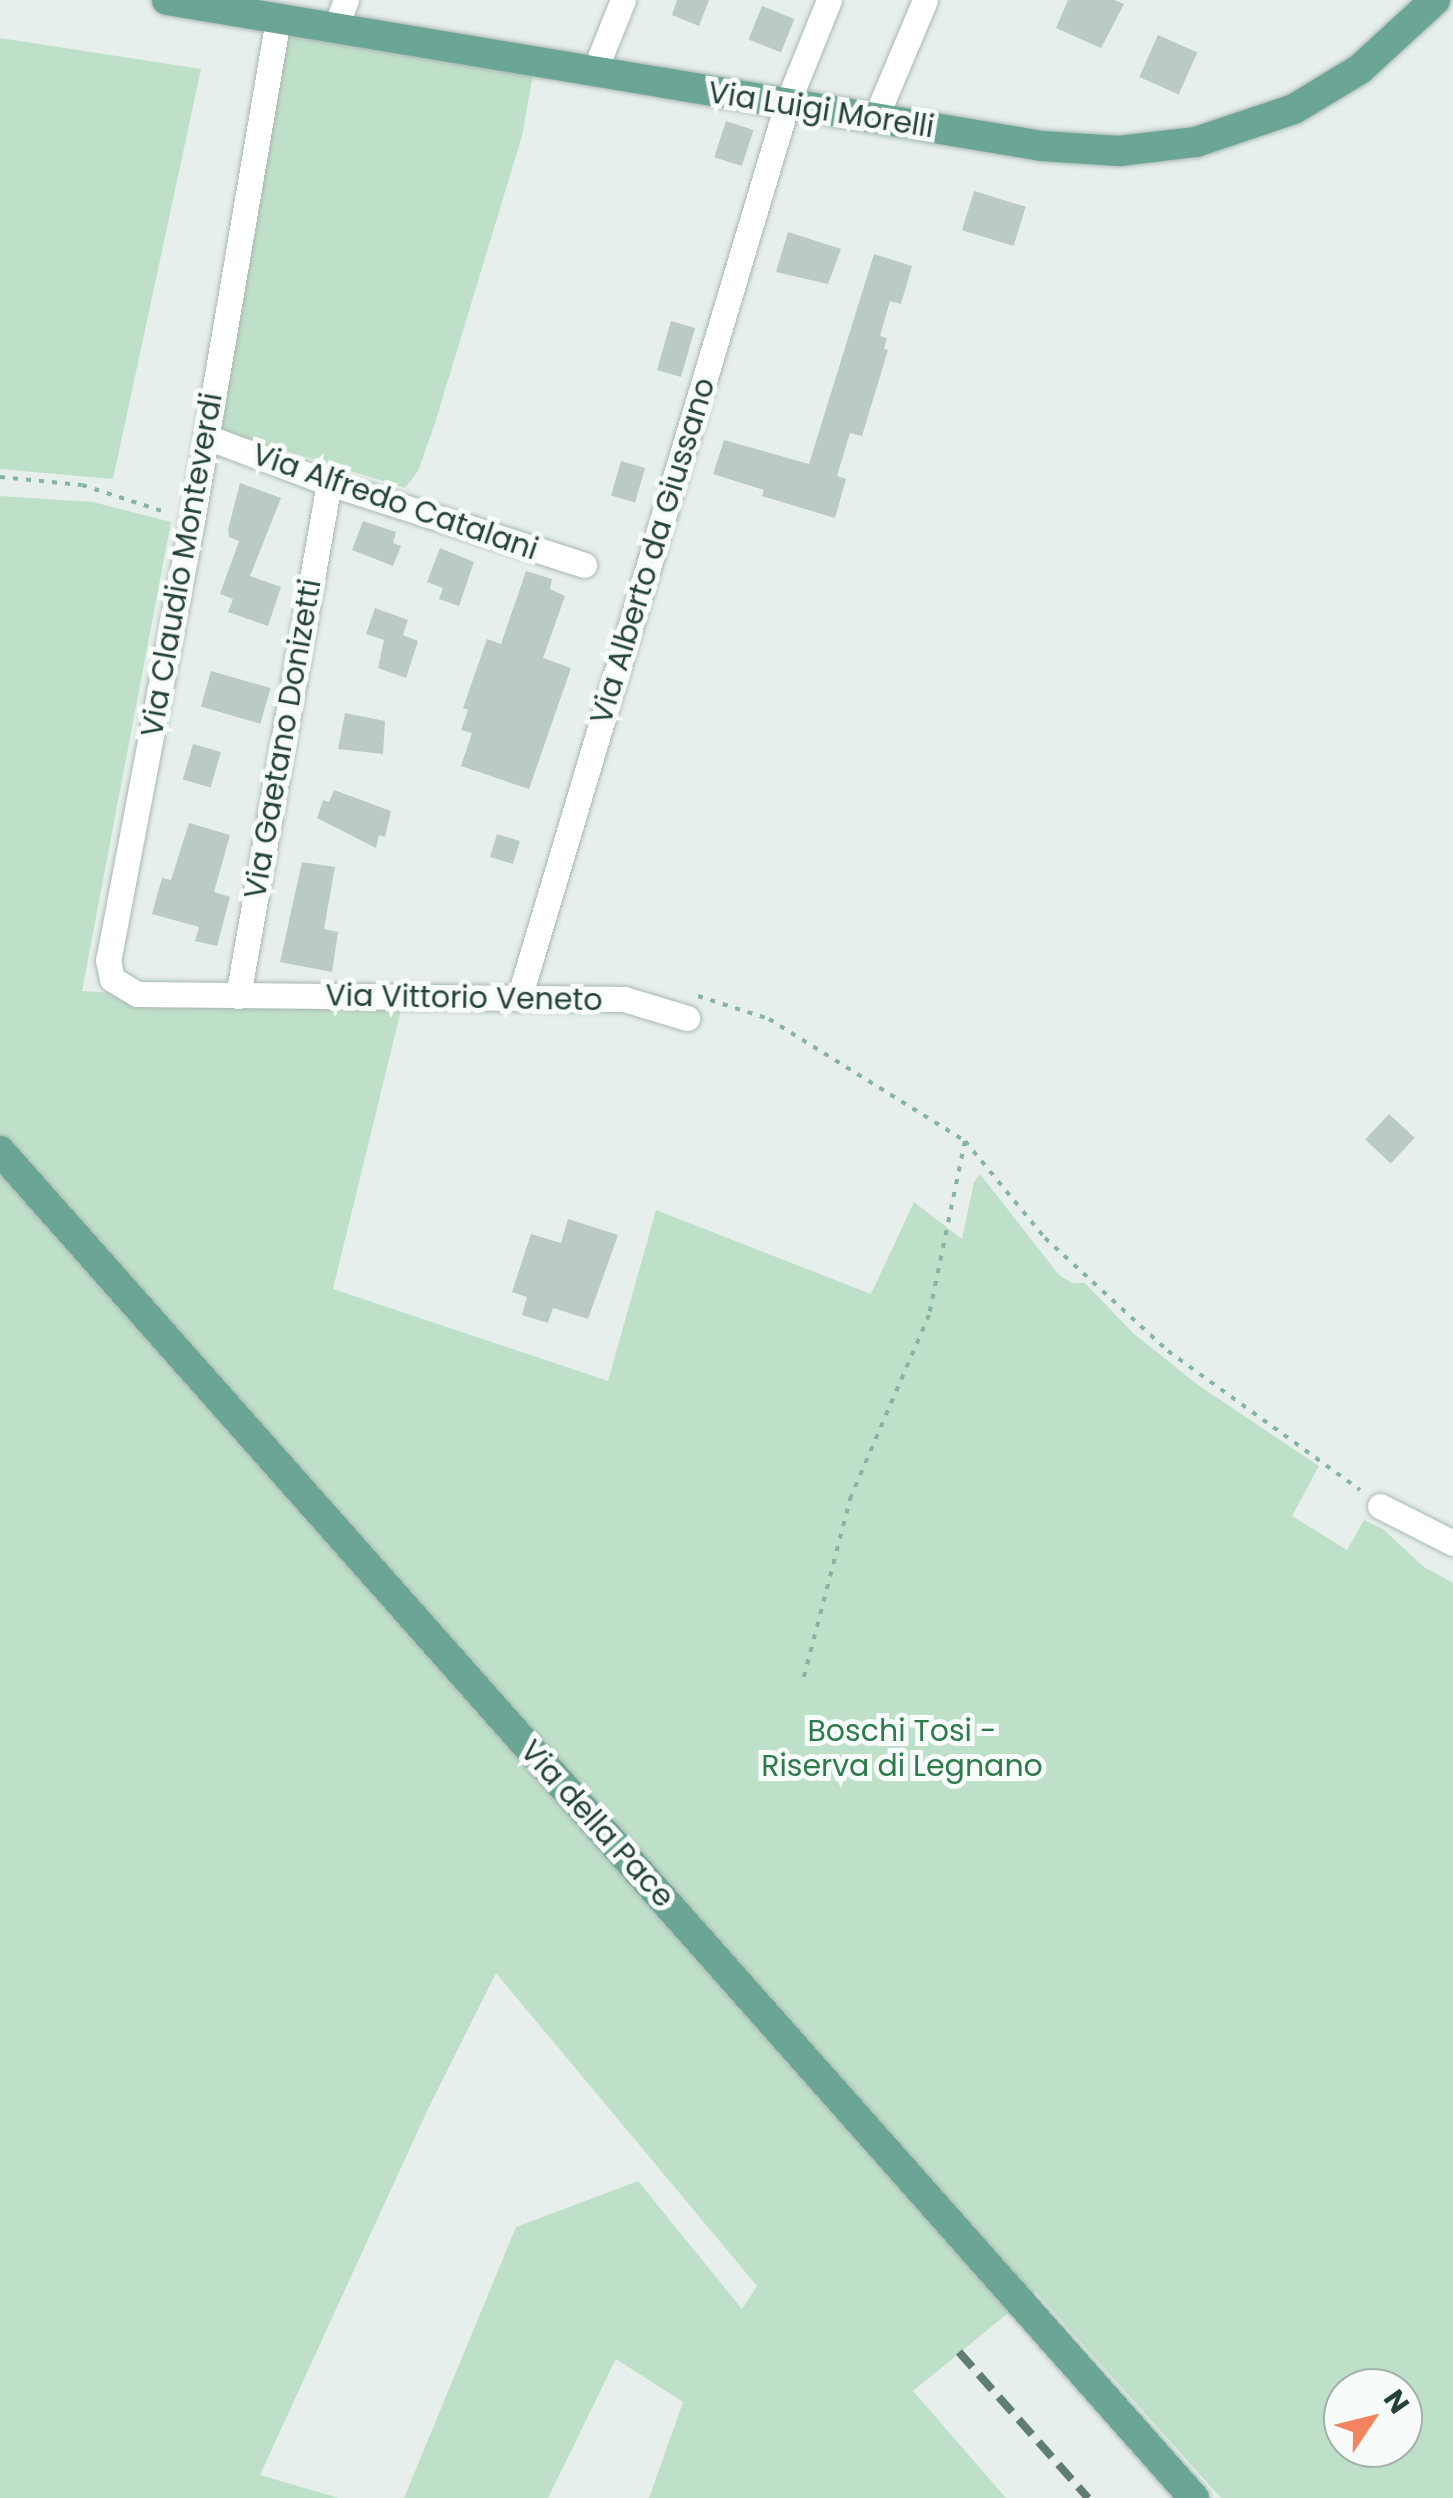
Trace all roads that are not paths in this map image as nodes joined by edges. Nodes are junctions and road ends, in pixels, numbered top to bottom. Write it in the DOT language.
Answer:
graph roads {
  1 [pos="167,0"];
  2 [pos="622,0"];
  3 [pos="830,0"];
  4 [pos="925,0"];
  5 [pos="1435,0"];
  6 [pos="341,13"];
  7 [pos="278,19"];
  8 [pos="594,72"];
  9 [pos="787,104"];
  10 [pos="875,119"];
  11 [pos="206,437"];
  12 [pos="328,482"];
  13 [pos="584,565"];
  14 [pos="238,996"];
  15 [pos="519,998"];
  16 [pos="689,1006"];
  17 [pos="0,1151"];
  18 [pos="1380,1506"];
  19 [pos="1453,1543"];
  20 [pos="1194,2498"];
  1 -- 7 [label="main road, Via Luigi Morelli"];
  2 -- 8 [label="street"];
  3 -- 9 [label="street, Via Alberto da Giussano"];
  4 -- 10 [label="street"];
  5 -- 10 [label="main road, Via Luigi Morelli"];
  6 -- 7 [label="main road, Via Luigi Morelli"];
  6 -- 8 [label="main road, Via Luigi Morelli"];
  7 -- 11 [label="street, Via Claudio Monteverdi"];
  8 -- 9 [label="main road, Via Luigi Morelli"];
  9 -- 10 [label="main road, Via Luigi Morelli"];
  9 -- 15 [label="street, Via Alberto da Giussano"];
  11 -- 12 [label="street, Via Alfredo Catalani"];
  11 -- 14 [label="street, Via Claudio Monteverdi"];
  12 -- 13 [label="street, Via Alfredo Catalani"];
  12 -- 14 [label="street, Via Gaetano Donizetti"];
  14 -- 15 [label="street, Via Vittorio Veneto"];
  15 -- 16 [label="street, Via Vittorio Veneto"];
  17 -- 20 [label="main road, Via della Pace"];
  18 -- 19 [label="street"];
}
